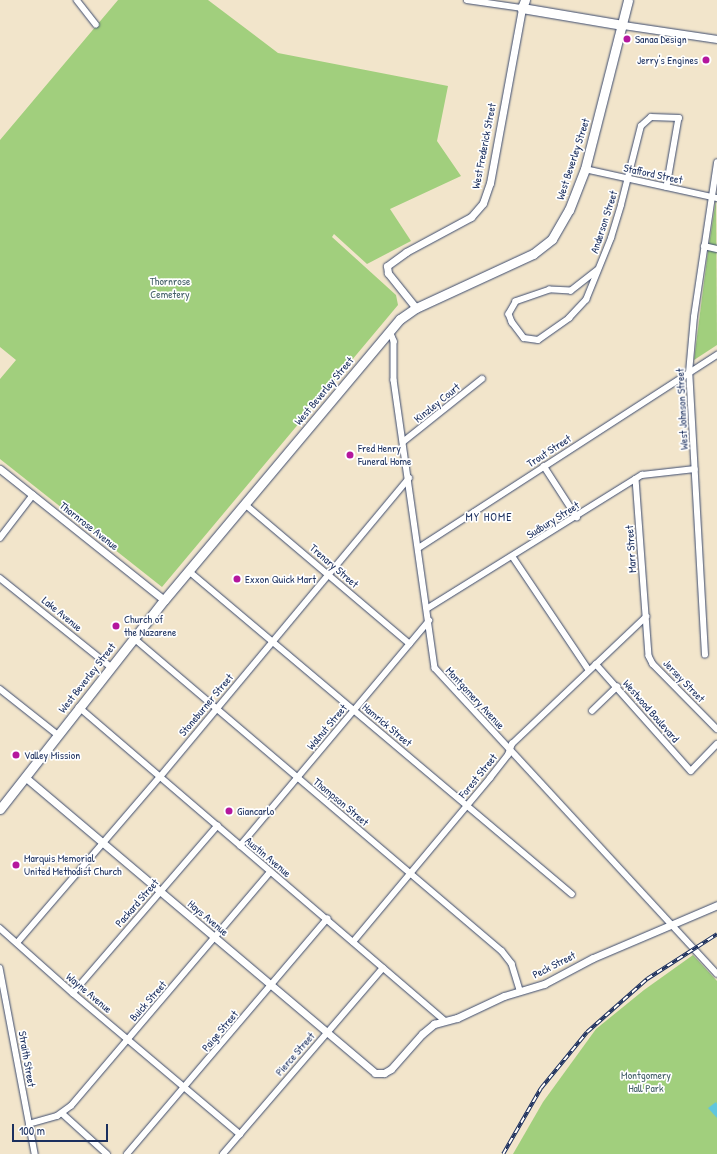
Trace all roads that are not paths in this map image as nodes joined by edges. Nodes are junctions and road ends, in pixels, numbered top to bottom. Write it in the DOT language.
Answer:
graph roads {
  1 [pos="77,0"];
  2 [pos="467,0"];
  3 [pos="628,0"];
  4 [pos="524,4"];
  5 [pos="96,24"];
  6 [pos="623,25"];
  7 [pos="717,39"];
  8 [pos="717,163"];
  9 [pos="585,168"];
  10 [pos="628,179"];
  11 [pos="667,187"];
  12 [pos="714,198"];
  13 [pos="704,246"];
  14 [pos="717,249"];
  15 [pos="598,270"];
  16 [pos="416,308"];
  17 [pos="390,331"];
  18 [pos="717,355"];
  19 [pos="689,373"];
  20 [pos="482,379"];
  21 [pos="404,442"];
  22 [pos="544,466"];
  23 [pos="0,469"];
  24 [pos="695,469"];
  25 [pos="409,478"];
  26 [pos="636,479"];
  27 [pos="33,495"];
  28 [pos="245,504"];
  29 [pos="577,517"];
  30 [pos="0,538"];
  31 [pos="420,547"];
  32 [pos="513,557"];
  33 [pos="189,571"];
  34 [pos="328,574"];
  35 [pos="0,578"];
  36 [pos="164,600"];
  37 [pos="428,608"];
  38 [pos="646,617"];
  39 [pos="430,621"];
  40 [pos="134,638"];
  41 [pos="273,641"];
  42 [pos="410,644"];
  43 [pos="705,655"];
  44 [pos="596,664"];
  45 [pos="111,667"];
  46 [pos="589,670"];
  47 [pos="617,687"];
  48 [pos="0,689"];
  49 [pos="79,707"];
  50 [pos="216,709"];
  51 [pos="354,710"];
  52 [pos="592,711"];
  53 [pos="717,729"];
  54 [pos="58,735"];
  55 [pos="717,744"];
  56 [pos="510,749"];
  57 [pos="25,776"];
  58 [pos="297,777"];
  59 [pos="160,778"];
  60 [pos="2,804"];
  61 [pos="466,806"];
  62 [pos="217,826"];
  63 [pos="103,843"];
  64 [pos="240,846"];
  65 [pos="270,872"];
  66 [pos="410,874"];
  67 [pos="159,891"];
  68 [pos="572,894"];
  69 [pos="717,905"];
  70 [pos="327,920"];
  71 [pos="672,924"];
  72 [pos="0,928"];
  73 [pos="215,938"];
  74 [pos="353,942"];
  75 [pos="17,944"];
  76 [pos="0,968"];
  77 [pos="383,968"];
  78 [pos="717,974"];
  79 [pos="271,986"];
  80 [pos="520,991"];
  81 [pos="73,993"];
  82 [pos="445,1021"];
  83 [pos="326,1034"];
  84 [pos="128,1040"];
  85 [pos="378,1074"];
  86 [pos="185,1088"];
  87 [pos="62,1113"];
  88 [pos="29,1124"];
  89 [pos="240,1134"];
  90 [pos="35,1154"];
  91 [pos="107,1154"];
  92 [pos="127,1154"];
  93 [pos="223,1154"];
  1 -- 5 [label="street"];
  2 -- 4 [label="street"];
  3 -- 6 [label="main road, West Beverley Street"];
  4 -- 6 [label="main road"];
  4 -- 16 [label="street, West Frederick Street"];
  6 -- 7 [label="street"];
  6 -- 9 [label="main road, West Beverley Street"];
  8 -- 12 [label="street, West Johnson Street"];
  9 -- 10 [label="street, Stafford Street"];
  9 -- 16 [label="main road, West Beverley Street"];
  10 -- 11 [label="street, Stafford Street"];
  10 -- 11 [label="street, Anderson Street"];
  10 -- 15 [label="street, Anderson Street"];
  11 -- 12 [label="street, Stafford Street"];
  12 -- 13 [label="street, West Johnson Street"];
  13 -- 14 [label="street"];
  13 -- 19 [label="street, West Johnson Street"];
  15 -- 15 [label="street, Anderson Street"];
  16 -- 17 [label="main road, West Beverley Street"];
  17 -- 21 [label="street, Montgomery Avenue"];
  17 -- 28 [label="main road, West Beverley Street"];
  18 -- 19 [label="street, Trout Street"];
  19 -- 22 [label="street, Trout Street"];
  19 -- 24 [label="street, West Johnson Street"];
  20 -- 21 [label="street, Kinzley Court"];
  21 -- 25 [label="street, Montgomery Avenue"];
  22 -- 29 [label="street"];
  22 -- 31 [label="street, Trout Street"];
  23 -- 27 [label="street, Thornrose Avenue"];
  24 -- 26 [label="street, Sudbury Street"];
  24 -- 43 [label="street, West Johnson Street"];
  25 -- 31 [label="street, Montgomery Avenue"];
  25 -- 34 [label="street, Stoneburner Street"];
  26 -- 29 [label="street, Sudbury Street"];
  26 -- 38 [label="street, Marr Street"];
  27 -- 30 [label="street"];
  27 -- 36 [label="street, Thornrose Avenue"];
  28 -- 33 [label="main road, West Beverley Street"];
  28 -- 34 [label="street, Trenary Street"];
  29 -- 32 [label="street, Sudbury Street"];
  31 -- 37 [label="street, Montgomery Avenue"];
  32 -- 37 [label="street, Sudbury Street"];
  32 -- 46 [label="street"];
  33 -- 36 [label="main road, West Beverley Street"];
  33 -- 41 [label="street, Hamrick Street"];
  34 -- 41 [label="street, Stoneburner Street"];
  34 -- 42 [label="street, Trenary Street"];
  35 -- 45 [label="street, Lake Avenue"];
  36 -- 40 [label="main road, West Beverley Street"];
  37 -- 39 [label="street, Montgomery Avenue"];
  38 -- 44 [label="street, Forest Street"];
  38 -- 53 [label="street, Jersey Street"];
  39 -- 42 [label="street, Walnut Street"];
  39 -- 56 [label="street, Montgomery Avenue"];
  40 -- 45 [label="main road, West Beverley Street"];
  40 -- 50 [label="street, Thompson Street"];
  41 -- 50 [label="street, Stoneburner Street"];
  41 -- 51 [label="street, Hamrick Street"];
  42 -- 51 [label="street, Walnut Street"];
  44 -- 46 [label="street, Forest Street"];
  44 -- 47 [label="street, Westwood Boulevard"];
  45 -- 49 [label="main road, West Beverley Street"];
  46 -- 56 [label="street, Forest Street"];
  47 -- 52 [label="street"];
  47 -- 55 [label="street, Westwood Boulevard"];
  48 -- 54 [label="street"];
  49 -- 54 [label="main road, West Beverley Street"];
  49 -- 59 [label="street, Austin Avenue"];
  50 -- 58 [label="street, Thompson Street"];
  50 -- 59 [label="street, Stoneburner Street"];
  51 -- 58 [label="street, Walnut Street"];
  51 -- 61 [label="street, Hamrick Street"];
  54 -- 57 [label="main road, West Beverley Street"];
  56 -- 61 [label="street, Forest Street"];
  56 -- 71 [label="street, Montgomery Avenue"];
  57 -- 60 [label="main road, West Beverley Street"];
  57 -- 63 [label="street, Hays Avenue"];
  58 -- 64 [label="street, Walnut Street"];
  58 -- 66 [label="street, Thompson Street"];
  59 -- 62 [label="street, Austin Avenue"];
  59 -- 63 [label="street, Stoneburner Street"];
  61 -- 66 [label="street, Forest Street"];
  61 -- 68 [label="street, Hamrick Street"];
  62 -- 64 [label="street, Austin Avenue"];
  62 -- 67 [label="street, Packard Street"];
  63 -- 67 [label="street, Hays Avenue"];
  63 -- 75 [label="street, Stoneburner Street"];
  64 -- 65 [label="street, Austin Avenue"];
  65 -- 70 [label="street, Austin Avenue"];
  65 -- 73 [label="street, Buick Street"];
  66 -- 74 [label="street, Forest Street"];
  66 -- 80 [label="street, Thompson Street"];
  67 -- 73 [label="street, Hays Avenue"];
  67 -- 81 [label="street, Packard Street"];
  69 -- 71 [label="street, Peck Street"];
  70 -- 74 [label="street, Austin Avenue"];
  70 -- 79 [label="street, Paige Street"];
  71 -- 78 [label="street, Montgomery Avenue"];
  71 -- 80 [label="street, Peck Street"];
  72 -- 75 [label="street, Wayne Avenue"];
  73 -- 79 [label="street, Hays Avenue"];
  73 -- 84 [label="street, Buick Street"];
  74 -- 77 [label="street, Austin Avenue"];
  75 -- 81 [label="street, Wayne Avenue"];
  76 -- 88 [label="street, Straith Street"];
  77 -- 82 [label="street, Austin Avenue"];
  77 -- 83 [label="street, Pierce Street"];
  79 -- 83 [label="street, Hays Avenue"];
  79 -- 86 [label="street, Paige Street"];
  80 -- 82 [label="street, Peck Street"];
  81 -- 84 [label="street, Wayne Avenue"];
  82 -- 85 [label="street, Peck Street"];
  83 -- 85 [label="street, Hays Avenue"];
  83 -- 89 [label="street, Pierce Street"];
  84 -- 86 [label="street, Wayne Avenue"];
  84 -- 87 [label="street, Buick Street"];
  86 -- 89 [label="street, Wayne Avenue"];
  86 -- 92 [label="street, Paige Street"];
  87 -- 88 [label="street, Buick Street"];
  87 -- 91 [label="street"];
  88 -- 90 [label="street, Straith Street"];
  89 -- 93 [label="street, Pierce Street"];
}
